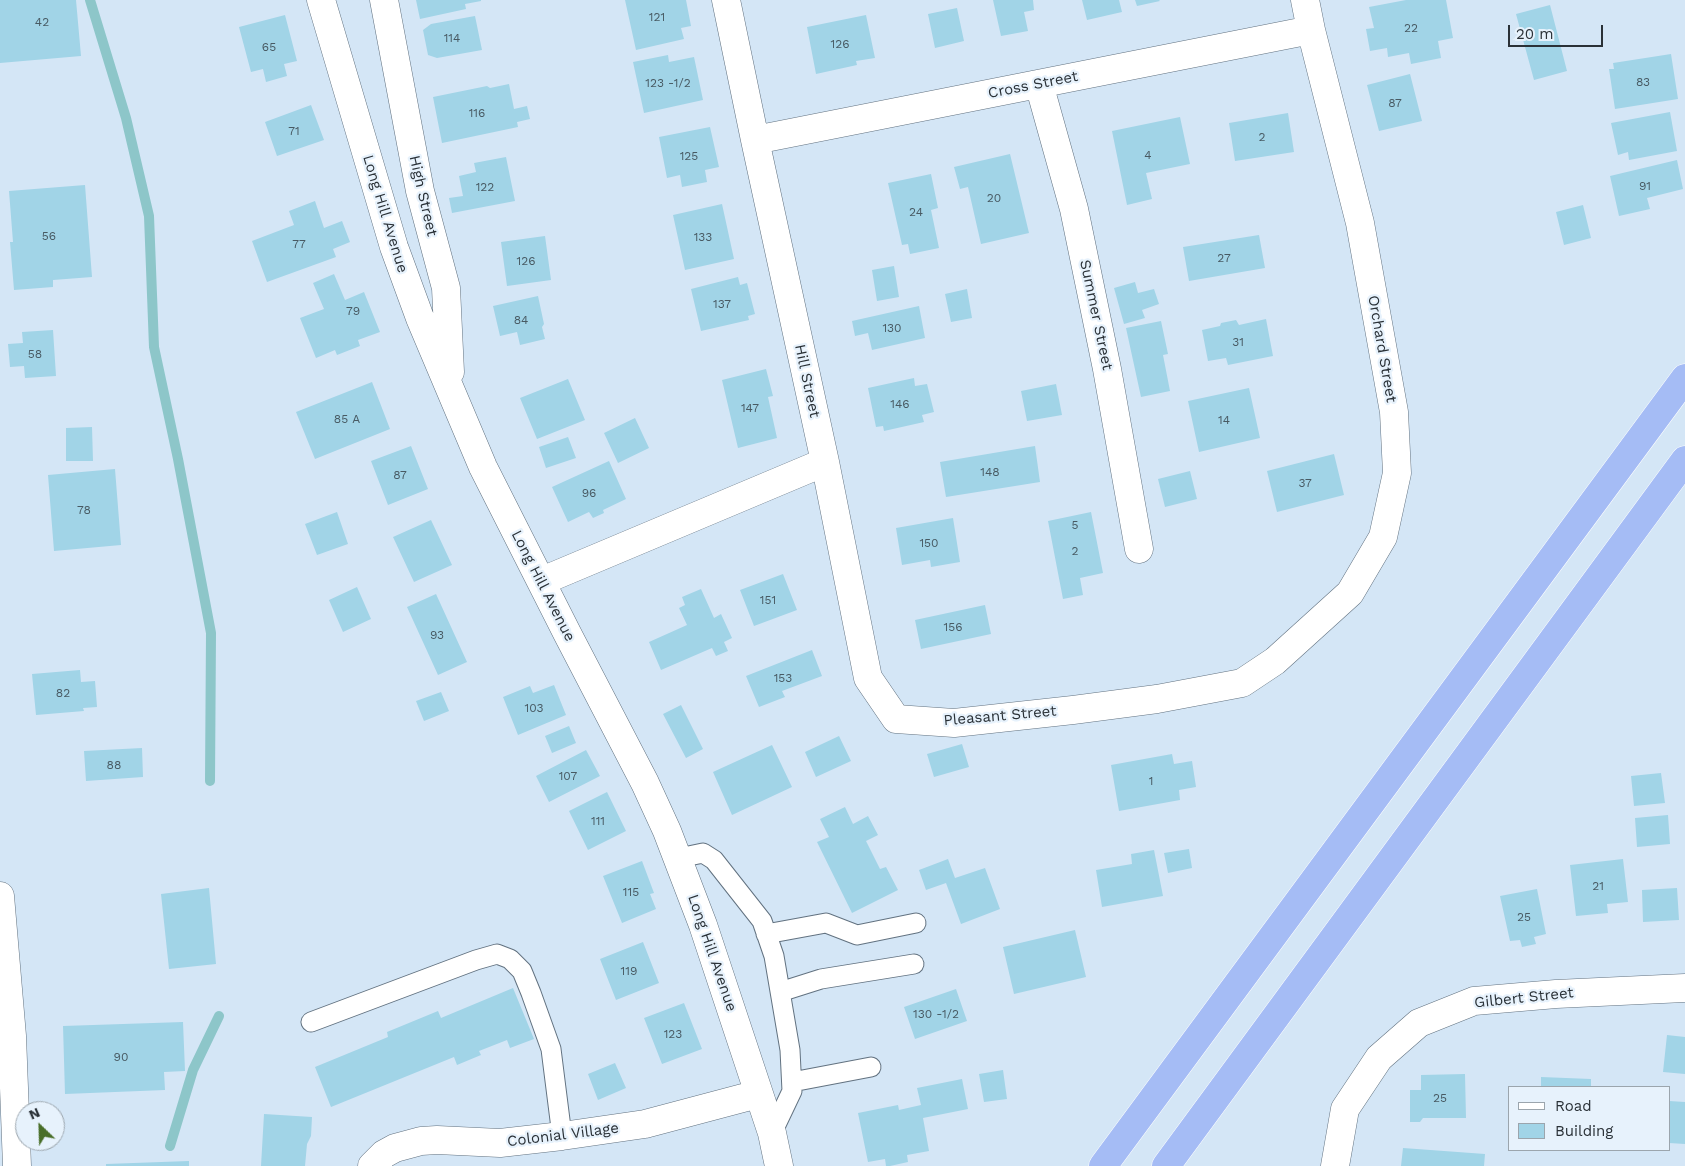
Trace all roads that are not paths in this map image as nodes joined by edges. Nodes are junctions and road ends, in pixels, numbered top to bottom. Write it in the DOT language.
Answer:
graph roads {
  1 [pos="321,0"];
  2 [pos="384,0"];
  3 [pos="726,0"];
  4 [pos="1305,0"];
  5 [pos="1311,30"];
  6 [pos="1039,84"];
  7 [pos="755,140"];
  8 [pos="1685,378"];
  9 [pos="450,392"];
  10 [pos="1685,460"];
  11 [pos="825,462"];
  12 [pos="1140,549"];
  13 [pos="542,581"];
  14 [pos="1275,661"];
  15 [pos="679,858"];
  16 [pos="0,896"];
  17 [pos="916,923"];
  18 [pos="766,934"];
  19 [pos="914,964"];
  20 [pos="1685,988"];
  21 [pos="780,992"];
  22 [pos="311,1022"];
  23 [pos="6,1036"];
  24 [pos="871,1067"];
  25 [pos="792,1082"];
  26 [pos="758,1094"];
  27 [pos="772,1133"];
  28 [pos="562,1136"];
  29 [pos="11,1154"];
  30 [pos="372,1166"];
  31 [pos="779,1166"];
  32 [pos="1103,1166"];
  33 [pos="1166,1166"];
  34 [pos="1335,1166"];
  1 -- 9 [label="street, Long Hill Avenue"];
  2 -- 9 [label="street, High Street"];
  3 -- 7 [label="street, Hill Street"];
  4 -- 5 [label="street, Orchard Street"];
  5 -- 6 [label="street, Cross Street"];
  5 -- 14 [label="street, Orchard Street"];
  6 -- 7 [label="street, Cross Street"];
  6 -- 12 [label="street, Summer Street"];
  7 -- 11 [label="street, Hill Street"];
  8 -- 32 [label="highway"];
  9 -- 13 [label="street, Long Hill Avenue"];
  10 -- 33 [label="highway"];
  11 -- 13 [label="street"];
  11 -- 14 [label="street, Pleasant Street"];
  13 -- 15 [label="street, Long Hill Avenue"];
  15 -- 18 [label="lane"];
  15 -- 26 [label="street, Long Hill Avenue"];
  16 -- 23 [label="street"];
  17 -- 18 [label="lane"];
  18 -- 21 [label="lane"];
  19 -- 21 [label="lane"];
  20 -- 34 [label="street, Gilbert Street"];
  21 -- 25 [label="lane"];
  22 -- 28 [label="lane"];
  23 -- 29 [label="street"];
  24 -- 25 [label="lane"];
  25 -- 27 [label="lane"];
  26 -- 27 [label="street, Long Hill Avenue"];
  26 -- 28 [label="street, Colonial Village"];
  27 -- 31 [label="street, Long Hill Avenue"];
  28 -- 30 [label="street, Colonial Village"];
}
